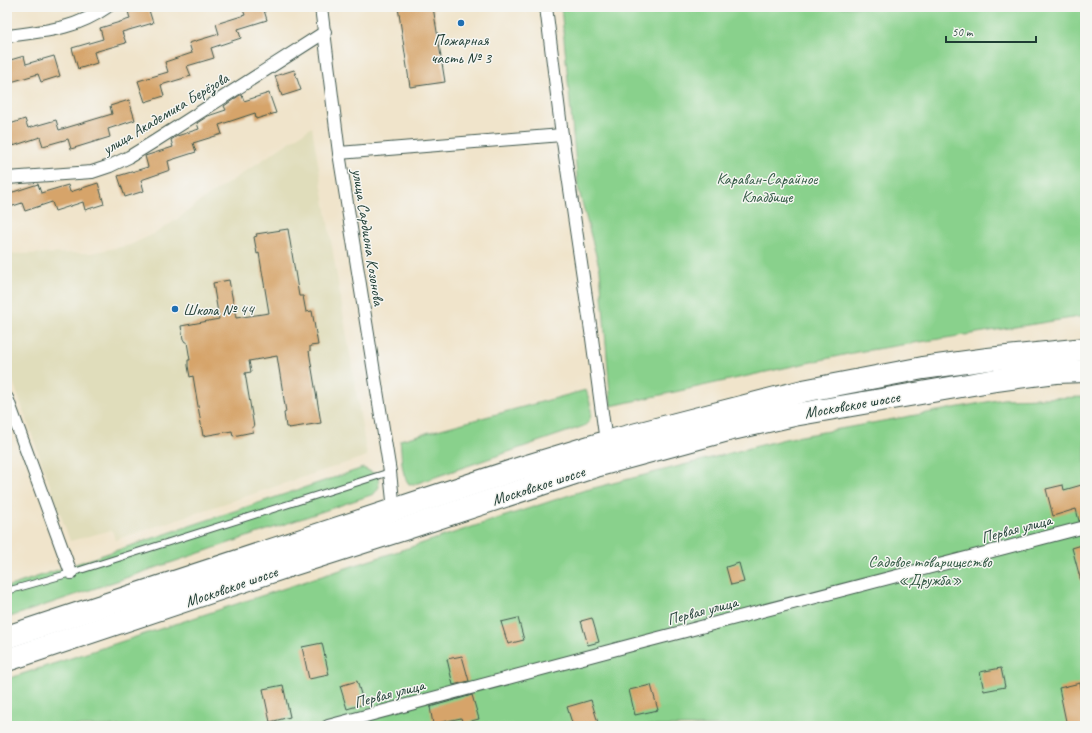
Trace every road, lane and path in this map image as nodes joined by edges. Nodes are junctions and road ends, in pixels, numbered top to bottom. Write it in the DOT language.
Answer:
graph roads {
  1 [pos="107,7"];
  2 [pos="322,7"];
  3 [pos="546,7"];
  4 [pos="325,32"];
  5 [pos="7,36"];
  6 [pos="562,135"];
  7 [pos="339,153"];
  8 [pos="7,178"];
  9 [pos="1085,349"];
  10 [pos="1085,371"];
  11 [pos="7,398"];
  12 [pos="606,442"];
  13 [pos="390,472"];
  14 [pos="394,510"];
  15 [pos="1085,527"];
  16 [pos="70,573"];
  17 [pos="7,591"];
  18 [pos="7,637"];
  19 [pos="7,660"];
  20 [pos="328,726"];
  1 -- 5 [label="street"];
  2 -- 4 [label="street, улица Сардиона Козонова"];
  3 -- 6 [label="street"];
  4 -- 7 [label="street, улица Сардиона Козонова"];
  4 -- 8 [label="street, улица Академика Берёзова"];
  6 -- 7 [label="street"];
  6 -- 12 [label="street"];
  7 -- 13 [label="street, улица Сардиона Козонова"];
  9 -- 12 [label="highway, Московское шоссе"];
  10 -- 19 [label="highway, Московское шоссе"];
  11 -- 16 [label="street"];
  12 -- 14 [label="highway, Московское шоссе"];
  13 -- 14 [label="street, улица Сардиона Козонова"];
  13 -- 16 [label="lane"];
  14 -- 18 [label="highway, Московское шоссе"];
  15 -- 20 [label="street, Первая улица"];
  16 -- 17 [label="lane"];
}
